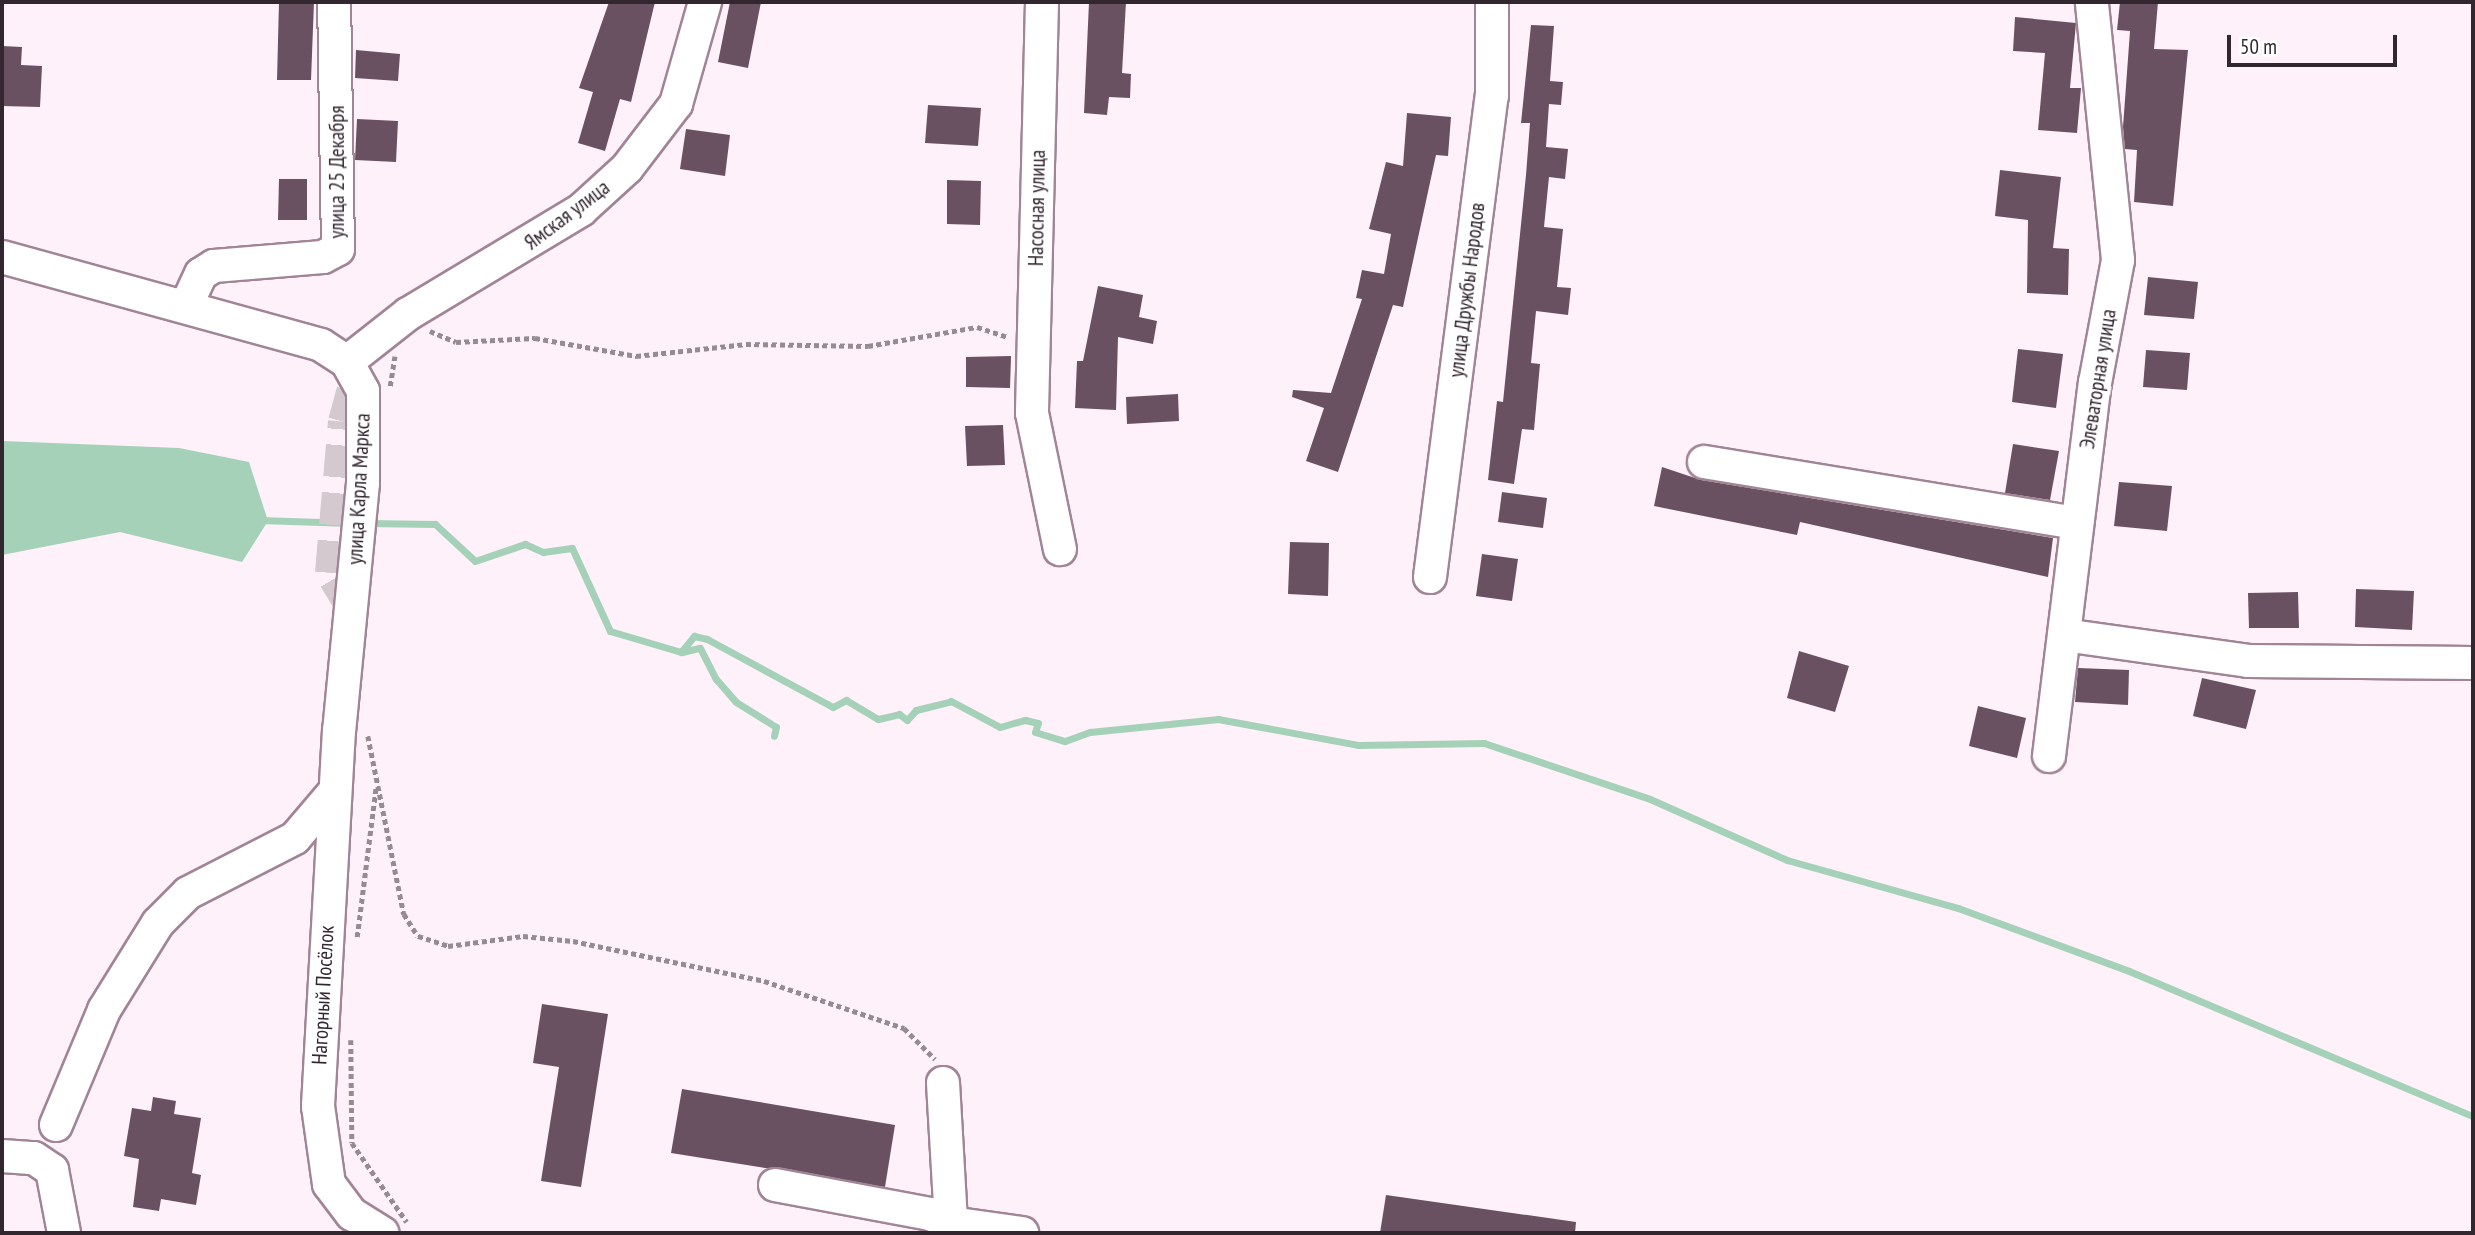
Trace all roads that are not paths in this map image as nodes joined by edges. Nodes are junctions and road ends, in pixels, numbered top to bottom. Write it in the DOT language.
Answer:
graph roads {
  1 [pos="334,2"];
  2 [pos="705,2"];
  3 [pos="1042,2"];
  4 [pos="1492,2"];
  5 [pos="2092,2"];
  6 [pos="2,257"];
  7 [pos="186,306"];
  8 [pos="347,362"];
  9 [pos="1704,462"];
  10 [pos="2077,523"];
  11 [pos="1060,549"];
  12 [pos="1430,577"];
  13 [pos="2064,635"];
  14 [pos="2473,663"];
  15 [pos="353,729"];
  16 [pos="2049,756"];
  17 [pos="335,791"];
  18 [pos="943,1083"];
  19 [pos="56,1125"];
  20 [pos="2,1156"];
  21 [pos="775,1185"];
  22 [pos="341,1219"];
  23 [pos="950,1228"];
  24 [pos="396,1232"];
  25 [pos="64,1233"];
  26 [pos="1022,1233"];
  1 -- 7 [label="street, улица 25 Декабря"];
  2 -- 8 [label="street, Ямская улица"];
  3 -- 11 [label="street, Насосная улица"];
  4 -- 12 [label="street, улица Дружбы Народов"];
  5 -- 10 [label="street, Элеваторная улица"];
  6 -- 7 [label="street"];
  7 -- 8 [label="street"];
  8 -- 15 [label="street, улица Карла Маркса"];
  9 -- 10 [label="street"];
  10 -- 13 [label="street, Элеваторная улица"];
  13 -- 14 [label="street"];
  13 -- 16 [label="street, Элеваторная улица"];
  15 -- 17 [label="street, Нагорный Посёлок"];
  17 -- 19 [label="street"];
  17 -- 22 [label="street, Нагорный Посёлок"];
  18 -- 23 [label="street"];
  20 -- 25 [label="street"];
  21 -- 23 [label="street"];
  22 -- 24 [label="street, Нагорный Посёлок"];
  23 -- 26 [label="street"];
}
